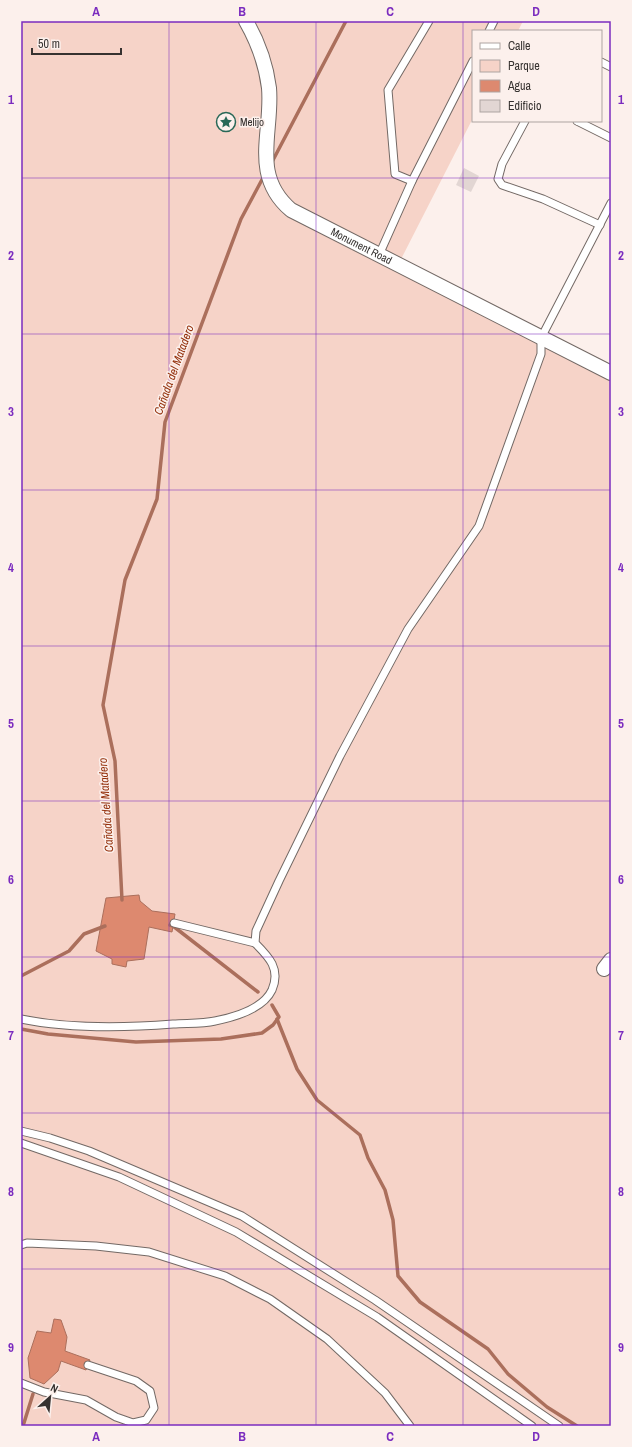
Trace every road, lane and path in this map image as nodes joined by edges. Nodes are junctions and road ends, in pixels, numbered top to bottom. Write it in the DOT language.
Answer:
graph roads {
  1 [pos="246,21"];
  2 [pos="429,21"];
  3 [pos="494,21"];
  4 [pos="489,30"];
  5 [pos="602,62"];
  6 [pos="472,63"];
  7 [pos="611,67"];
  8 [pos="524,122"];
  9 [pos="578,122"];
  10 [pos="611,138"];
  11 [pos="412,181"];
  12 [pos="611,203"];
  13 [pos="600,225"];
  14 [pos="379,255"];
  15 [pos="541,338"];
  16 [pos="611,374"];
  17 [pos="174,923"];
  18 [pos="255,943"];
  19 [pos="21,1020"];
  20 [pos="21,1131"];
  21 [pos="21,1143"];
  22 [pos="21,1245"];
  23 [pos="88,1365"];
  24 [pos="21,1383"];
  25 [pos="410,1426"];
  26 [pos="532,1426"];
  27 [pos="560,1426"];
  1 -- 14 [label="street, Monument Road"];
  2 -- 11 [label="lane"];
  3 -- 4 [label="lane"];
  5 -- 7 [label="lane"];
  6 -- 11 [label="lane"];
  8 -- 13 [label="lane"];
  9 -- 10 [label="lane"];
  11 -- 14 [label="lane"];
  12 -- 13 [label="lane"];
  13 -- 15 [label="lane"];
  14 -- 15 [label="street, Monument Road"];
  15 -- 16 [label="street, Monument Road"];
  15 -- 18 [label="lane"];
  17 -- 18 [label="lane"];
  18 -- 19 [label="lane"];
  20 -- 27 [label="lane"];
  21 -- 26 [label="lane"];
  22 -- 25 [label="lane"];
  23 -- 24 [label="lane"];
}
